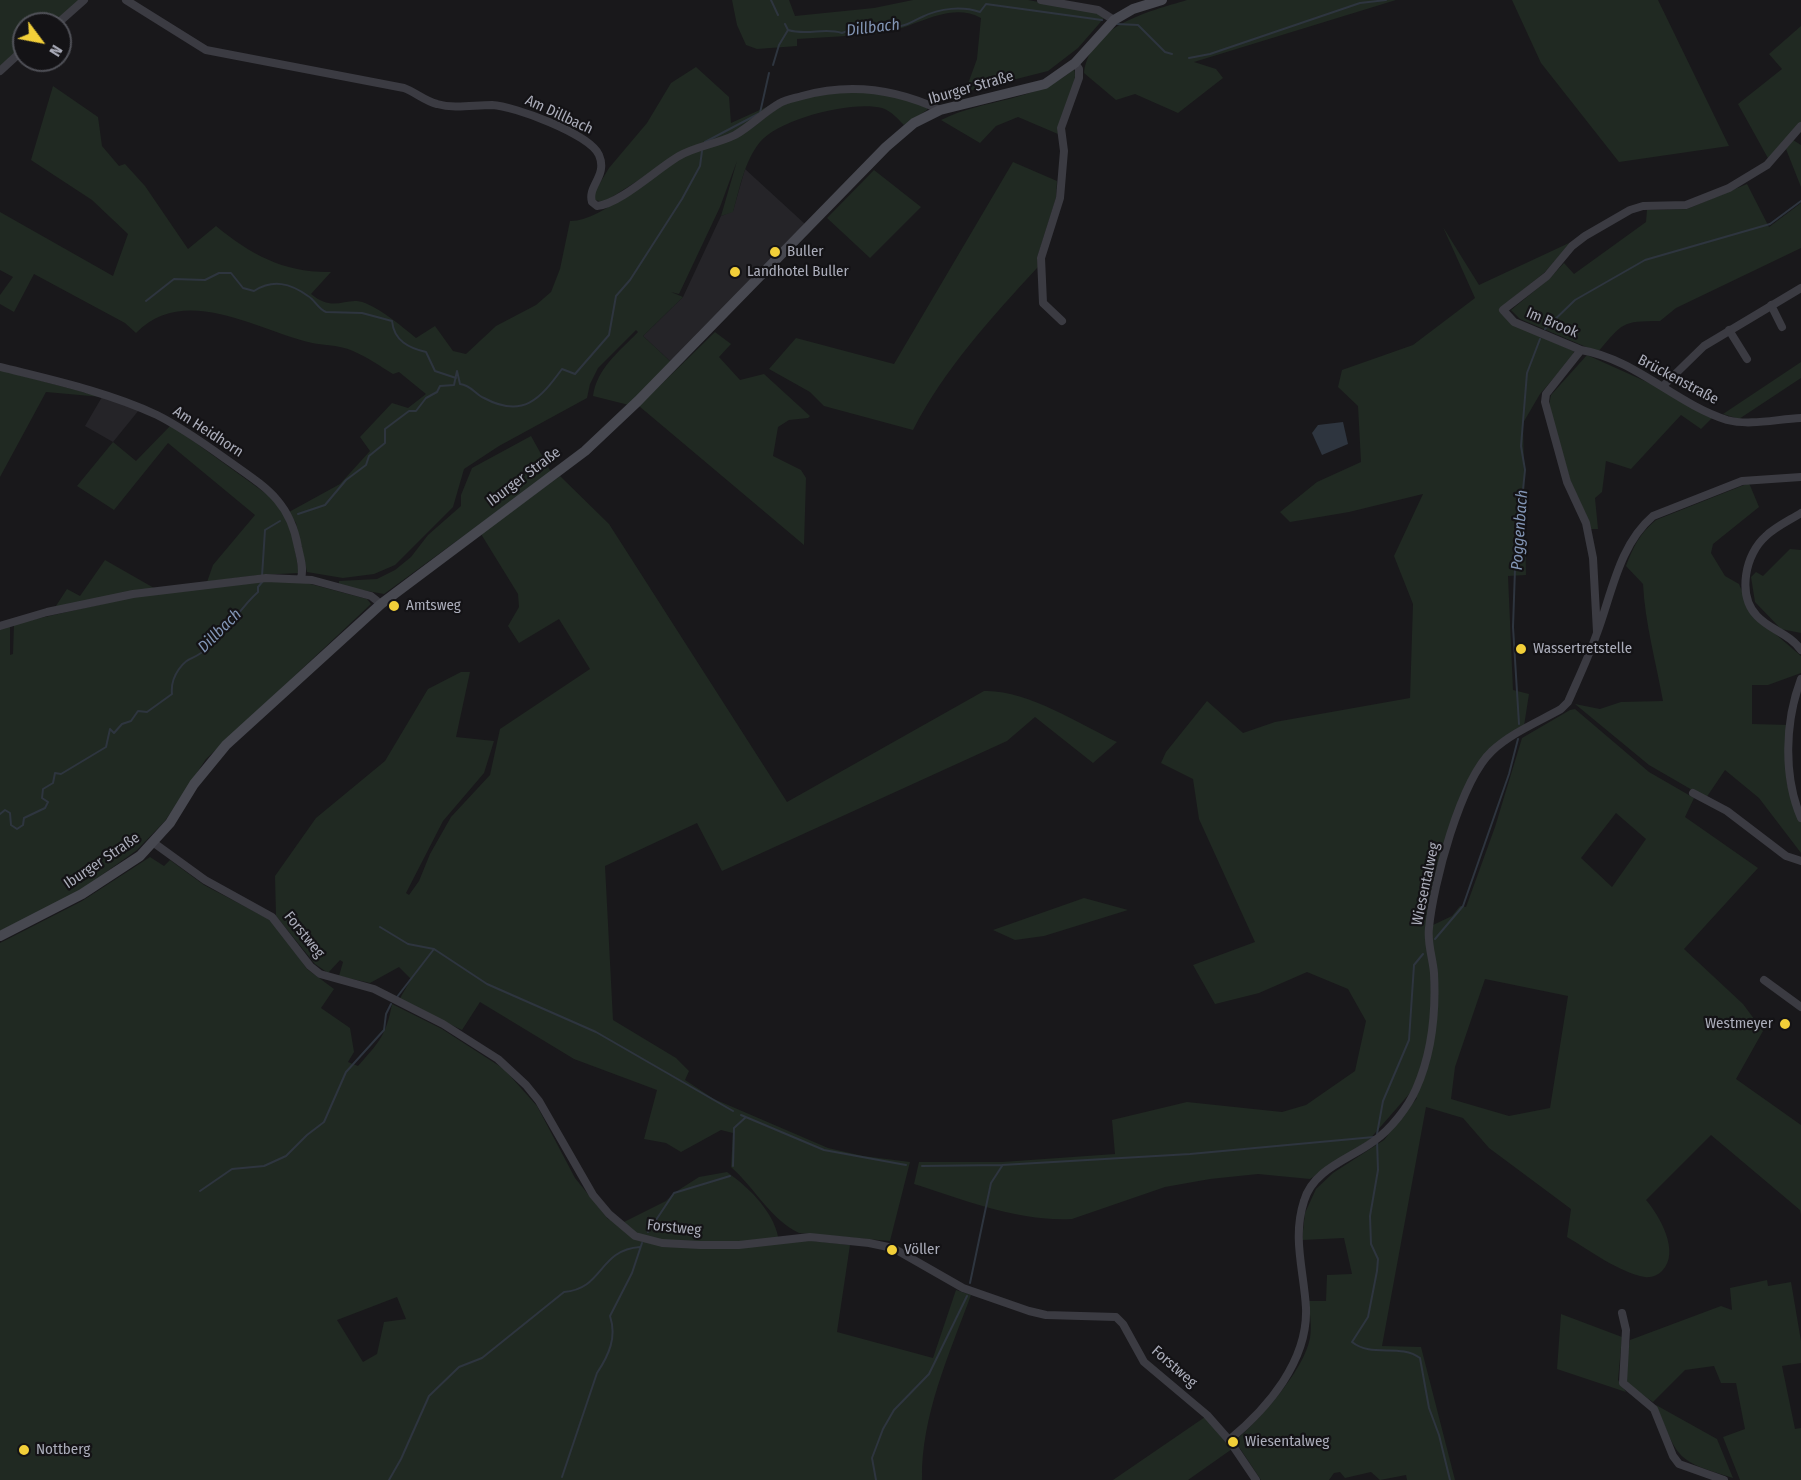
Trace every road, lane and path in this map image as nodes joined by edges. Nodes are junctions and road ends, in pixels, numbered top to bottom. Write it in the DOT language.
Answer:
graph roads {
  1 [pos="84,0"];
  2 [pos="126,0"];
  3 [pos="1041,0"];
  4 [pos="1162,0"];
  5 [pos="70,12"];
  6 [pos="1114,20"];
  7 [pos="12,60"];
  8 [pos="1075,63"];
  9 [pos="0,71"];
  10 [pos="940,110"];
  11 [pos="1801,126"];
  12 [pos="1801,288"];
  13 [pos="1771,305"];
  14 [pos="1062,321"];
  15 [pos="1782,327"];
  16 [pos="1729,330"];
  17 [pos="1581,350"];
  18 [pos="1747,359"];
  19 [pos="0,368"];
  20 [pos="1663,386"];
  21 [pos="1801,418"];
  22 [pos="1801,477"];
  23 [pos="1801,513"];
  24 [pos="301,578"];
  25 [pos="381,604"];
  26 [pos="0,626"];
  27 [pos="1597,633"];
  28 [pos="1801,650"];
  29 [pos="1801,679"];
  30 [pos="1693,793"];
  31 [pos="1801,818"];
  32 [pos="154,843"];
  33 [pos="1801,861"];
  34 [pos="0,936"];
  35 [pos="1764,980"];
  36 [pos="1801,1007"];
  37 [pos="1622,1313"];
  38 [pos="1229,1440"];
  39 [pos="1256,1480"];
  40 [pos="1724,1480"];
  1 -- 5 [label="street"];
  2 -- 10 [label="street, Am Dillbach"];
  3 -- 6 [label="street"];
  4 -- 6 [label="main road, Iburger Straße"];
  6 -- 8 [label="main road, Iburger Straße"];
  7 -- 9 [label="street"];
  8 -- 10 [label="main road, Iburger Straße"];
  8 -- 14 [label="street"];
  10 -- 25 [label="main road, Iburger Straße"];
  11 -- 17 [label="street, Im Brook"];
  12 -- 13 [label="street"];
  13 -- 15 [label="street"];
  13 -- 16 [label="street"];
  16 -- 18 [label="street"];
  16 -- 20 [label="street"];
  17 -- 20 [label="street, Brückenstraße"];
  17 -- 27 [label="street, Im Brook"];
  19 -- 24 [label="street, Am Heidhorn"];
  20 -- 21 [label="street, Brückenstraße"];
  22 -- 27 [label="street, Wiesentalweg"];
  23 -- 28 [label="street"];
  24 -- 25 [label="street"];
  24 -- 26 [label="street"];
  25 -- 32 [label="main road, Iburger Straße"];
  27 -- 38 [label="street, Wiesentalweg"];
  29 -- 31 [label="street"];
  30 -- 33 [label="street"];
  32 -- 34 [label="main road, Iburger Straße"];
  32 -- 38 [label="street, Forstweg"];
  35 -- 36 [label="street"];
  37 -- 40 [label="street"];
  38 -- 39 [label="street, Forstweg"];
}
